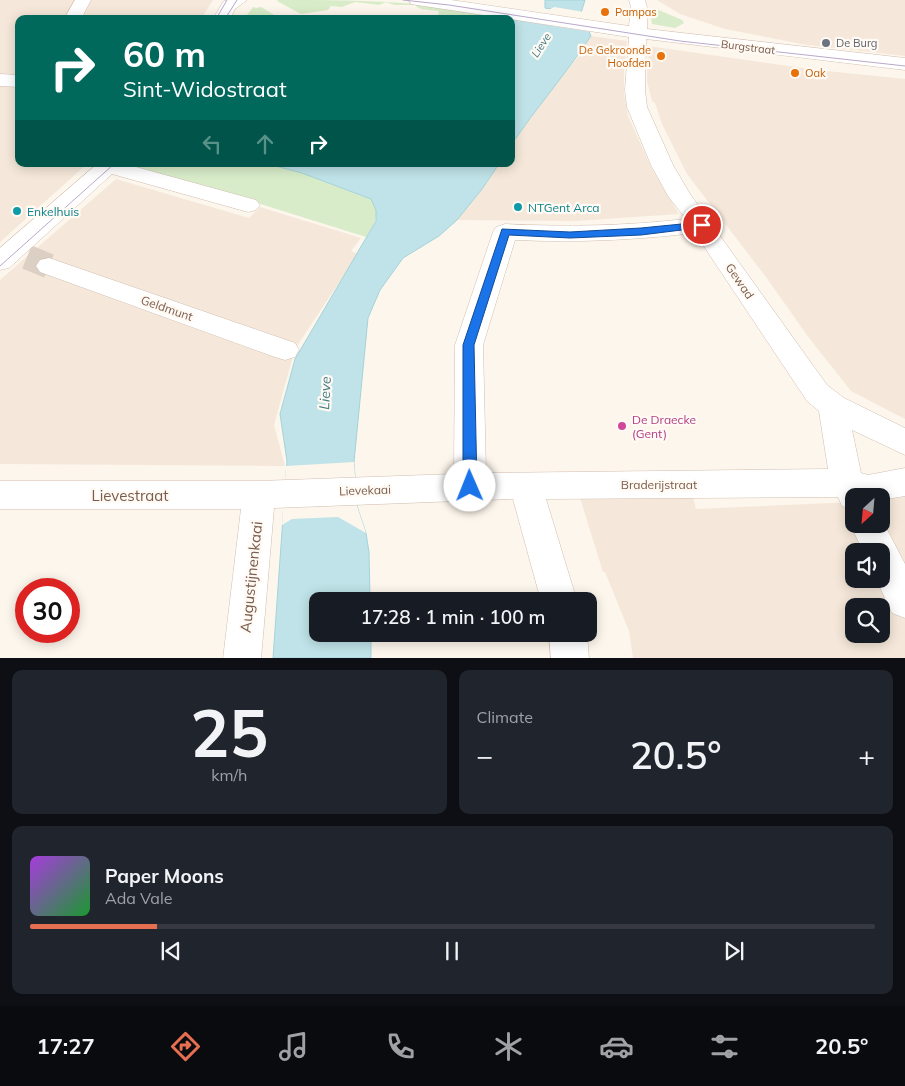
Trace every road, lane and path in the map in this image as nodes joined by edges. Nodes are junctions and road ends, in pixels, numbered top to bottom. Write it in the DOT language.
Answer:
graph roads {
  1 [pos="83,0"];
  2 [pos="239,0"];
  3 [pos="417,0"];
  4 [pos="637,0"];
  5 [pos="74,15"];
  6 [pos="223,15"];
  7 [pos="638,33"];
  8 [pos="905,64"];
  9 [pos="0,80"];
  10 [pos="15,81"];
  11 [pos="107,167"];
  12 [pos="116,167"];
  13 [pos="248,205"];
  14 [pos="702,225"];
  15 [pos="18,257"];
  16 [pos="285,350"];
  17 [pos="833,406"];
  18 [pos="905,442"];
  19 [pos="905,482"];
  20 [pos="470,486"];
  21 [pos="851,488"];
  22 [pos="877,488"];
  23 [pos="845,490"];
  24 [pos="272,494"];
  25 [pos="0,495"];
  26 [pos="519,497"];
  27 [pos="890,570"];
  28 [pos="556,592"];
  29 [pos="905,601"];
  30 [pos="569,642"];
  31 [pos="242,658"];
  32 [pos="570,658"];
  1 -- 5 [label="street"];
  2 -- 6 [label="street"];
  3 -- 7 [label="street, Burgstraat"];
  4 -- 7 [label="street, Gewad"];
  7 -- 8 [label="street, Burgstraat"];
  7 -- 14 [label="street, Gewad"];
  9 -- 10 [label="street"];
  11 -- 15 [label="street, Geldmunt"];
  12 -- 13 [label="street, Geldmunt"];
  14 -- 17 [label="street, Gewad"];
  14 -- 20 [label="street"];
  15 -- 16 [label="street, Geldmunt"];
  17 -- 18 [label="street, Gewad"];
  17 -- 21 [label="street"];
  19 -- 22 [label="street"];
  20 -- 24 [label="street, Lievekaai"];
  20 -- 26 [label="street, Braderijstraat"];
  23 -- 26 [label="street, Braderijstraat"];
  24 -- 25 [label="street, Lievestraat"];
  24 -- 31 [label="street, Augustijnenkaai"];
  26 -- 28 [label="street"];
  27 -- 29 [label="street"];
  30 -- 32 [label="street"];
}
